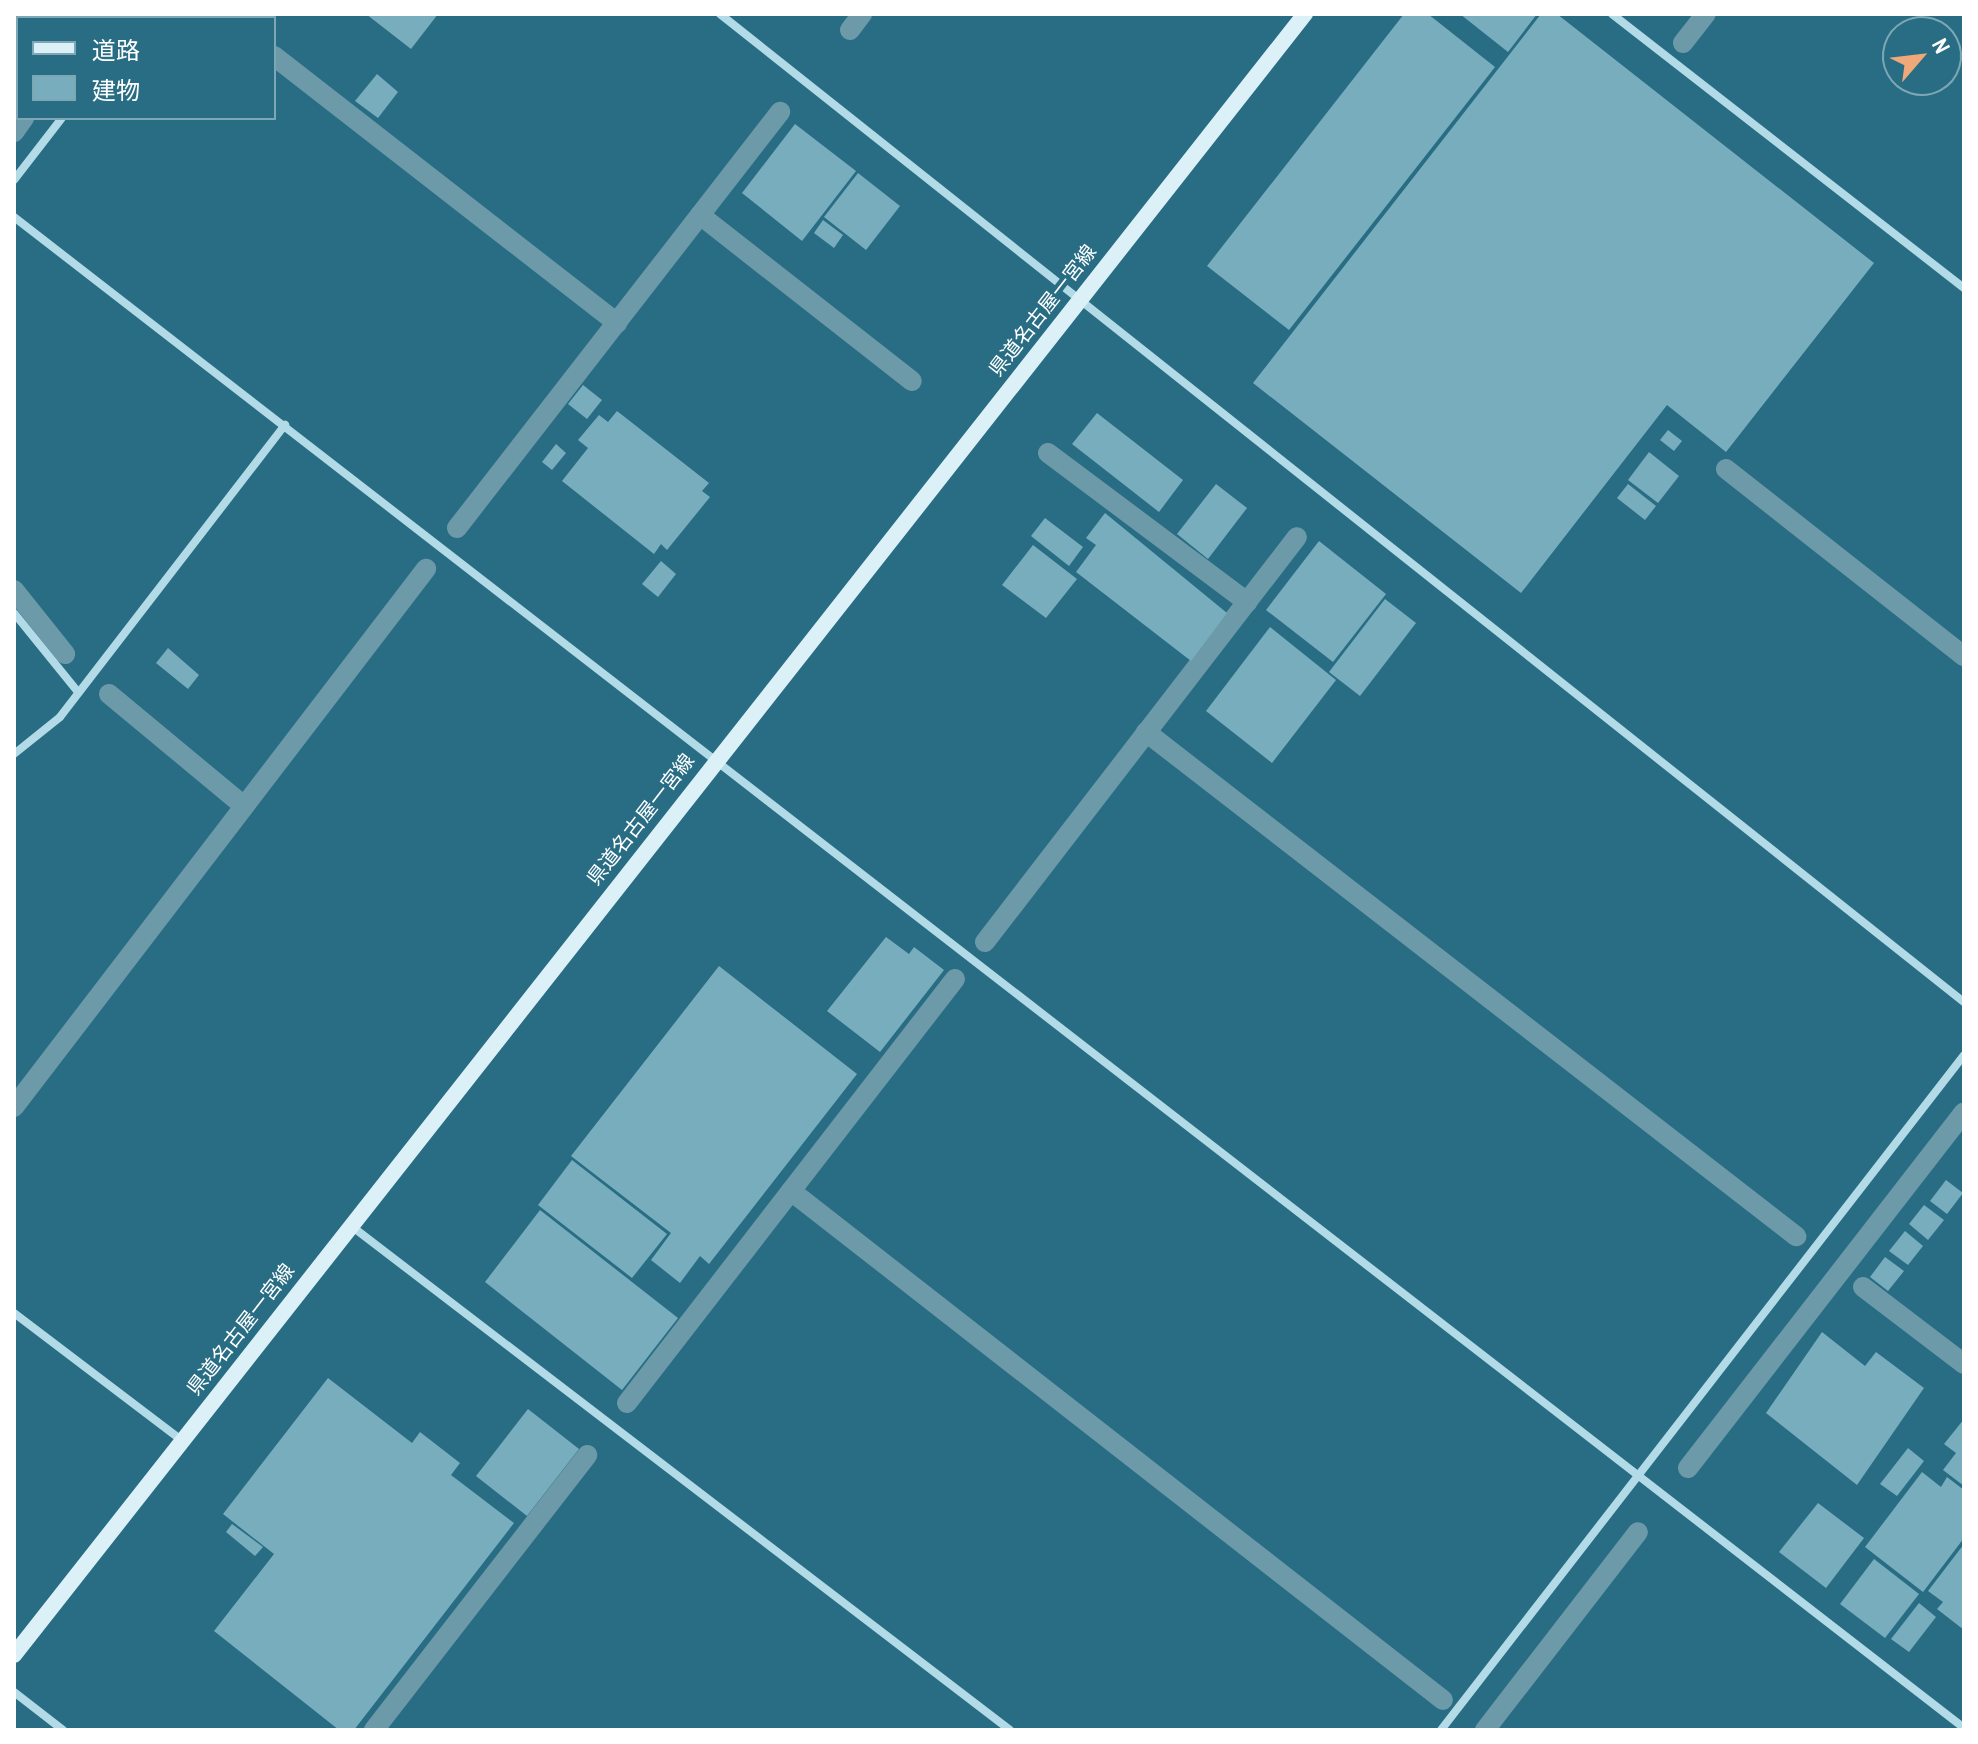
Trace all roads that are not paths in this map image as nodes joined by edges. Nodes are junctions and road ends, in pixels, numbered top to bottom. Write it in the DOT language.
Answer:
graph roads {
  1 [pos="720,14"];
  2 [pos="1305,14"];
  3 [pos="1612,14"];
  4 [pos="60,120"];
  5 [pos="14,180"];
  6 [pos="14,217"];
  7 [pos="1964,288"];
  8 [pos="1080,294"];
  9 [pos="285,425"];
  10 [pos="14,613"];
  11 [pos="78,692"];
  12 [pos="14,754"];
  13 [pos="715,757"];
  14 [pos="1964,1002"];
  15 [pos="1964,1055"];
  16 [pos="347,1222"];
  17 [pos="14,1313"];
  18 [pos="180,1439"];
  19 [pos="1638,1475"];
  20 [pos="14,1655"];
  21 [pos="14,1692"];
  22 [pos="1964,1728"];
  23 [pos="63,1730"];
  24 [pos="1010,1730"];
  25 [pos="1441,1730"];
  1 -- 8 [label="street"];
  2 -- 8 [label="main road, 県道名古屋一宮線"];
  3 -- 7 [label="street"];
  4 -- 5 [label="street"];
  6 -- 9 [label="street"];
  8 -- 13 [label="main road, 県道名古屋一宮線"];
  8 -- 14 [label="street"];
  9 -- 11 [label="street"];
  9 -- 13 [label="street"];
  10 -- 11 [label="street"];
  11 -- 12 [label="street"];
  13 -- 16 [label="main road, 県道名古屋一宮線"];
  13 -- 19 [label="street"];
  15 -- 19 [label="street"];
  16 -- 18 [label="main road, 県道名古屋一宮線"];
  16 -- 24 [label="street"];
  17 -- 18 [label="street"];
  18 -- 20 [label="main road, 県道名古屋一宮線"];
  19 -- 22 [label="street"];
  19 -- 25 [label="street"];
  21 -- 23 [label="street"];
}
